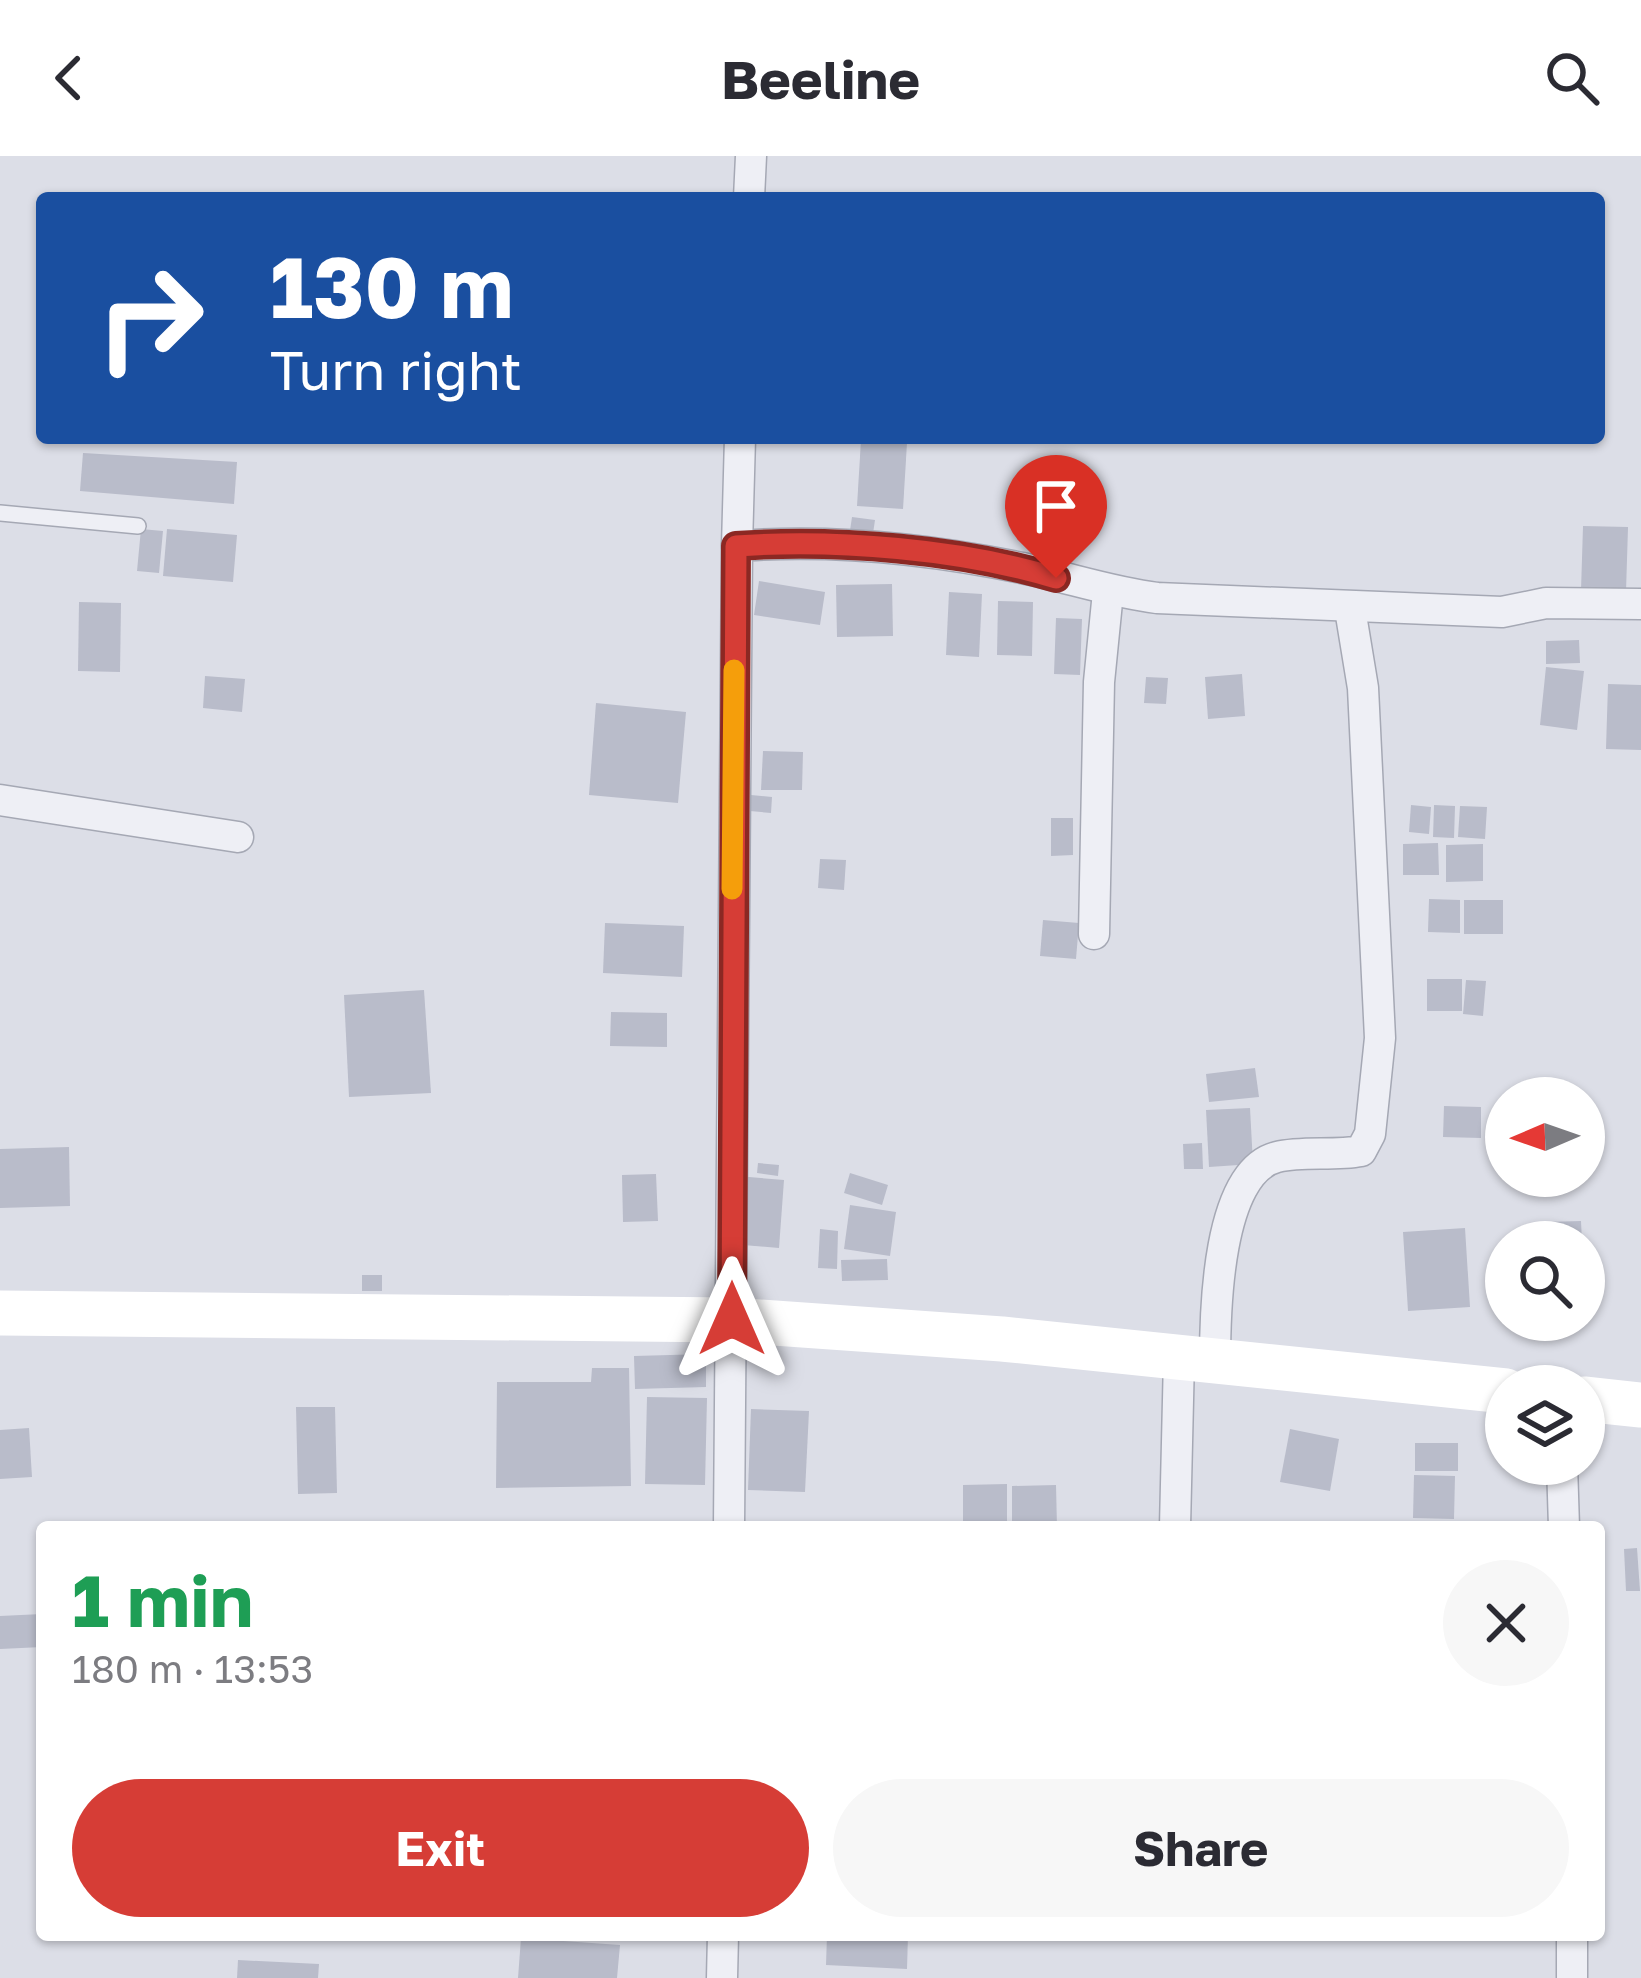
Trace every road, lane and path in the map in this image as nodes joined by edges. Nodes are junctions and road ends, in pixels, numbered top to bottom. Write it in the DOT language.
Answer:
graph roads {
  1 [pos="751,156"];
  2 [pos="749,192"];
  3 [pos="740,444"];
  4 [pos="0,513"];
  5 [pos="138,526"];
  6 [pos="736,546"];
  7 [pos="1108,592"];
  8 [pos="1641,604"];
  9 [pos="1349,609"];
  10 [pos="0,800"];
  11 [pos="238,837"];
  12 [pos="1094,934"];
  13 [pos="0,1313"];
  14 [pos="732,1319"];
  15 [pos="1197,1360"];
  16 [pos="1485,1389"];
  17 [pos="1605,1401"];
  18 [pos="1641,1405"];
  19 [pos="1563,1485"];
  20 [pos="729,1521"];
  21 [pos="1176,1521"];
  22 [pos="1564,1521"];
  23 [pos="723,1941"];
  24 [pos="1572,1941"];
  25 [pos="722,1978"];
  26 [pos="1572,1978"];
  1 -- 2 [label="street"];
  3 -- 6 [label="street"];
  4 -- 5 [label="lane"];
  6 -- 7 [label="street"];
  6 -- 14 [label="street"];
  7 -- 9 [label="street"];
  7 -- 12 [label="street"];
  8 -- 9 [label="street"];
  9 -- 15 [label="street"];
  10 -- 11 [label="street"];
  13 -- 14 [label="street"];
  14 -- 15 [label="street"];
  14 -- 20 [label="street"];
  15 -- 16 [label="street"];
  15 -- 21 [label="street"];
  17 -- 18 [label="street"];
  19 -- 22 [label="street"];
  23 -- 25 [label="street"];
  24 -- 26 [label="street"];
}
